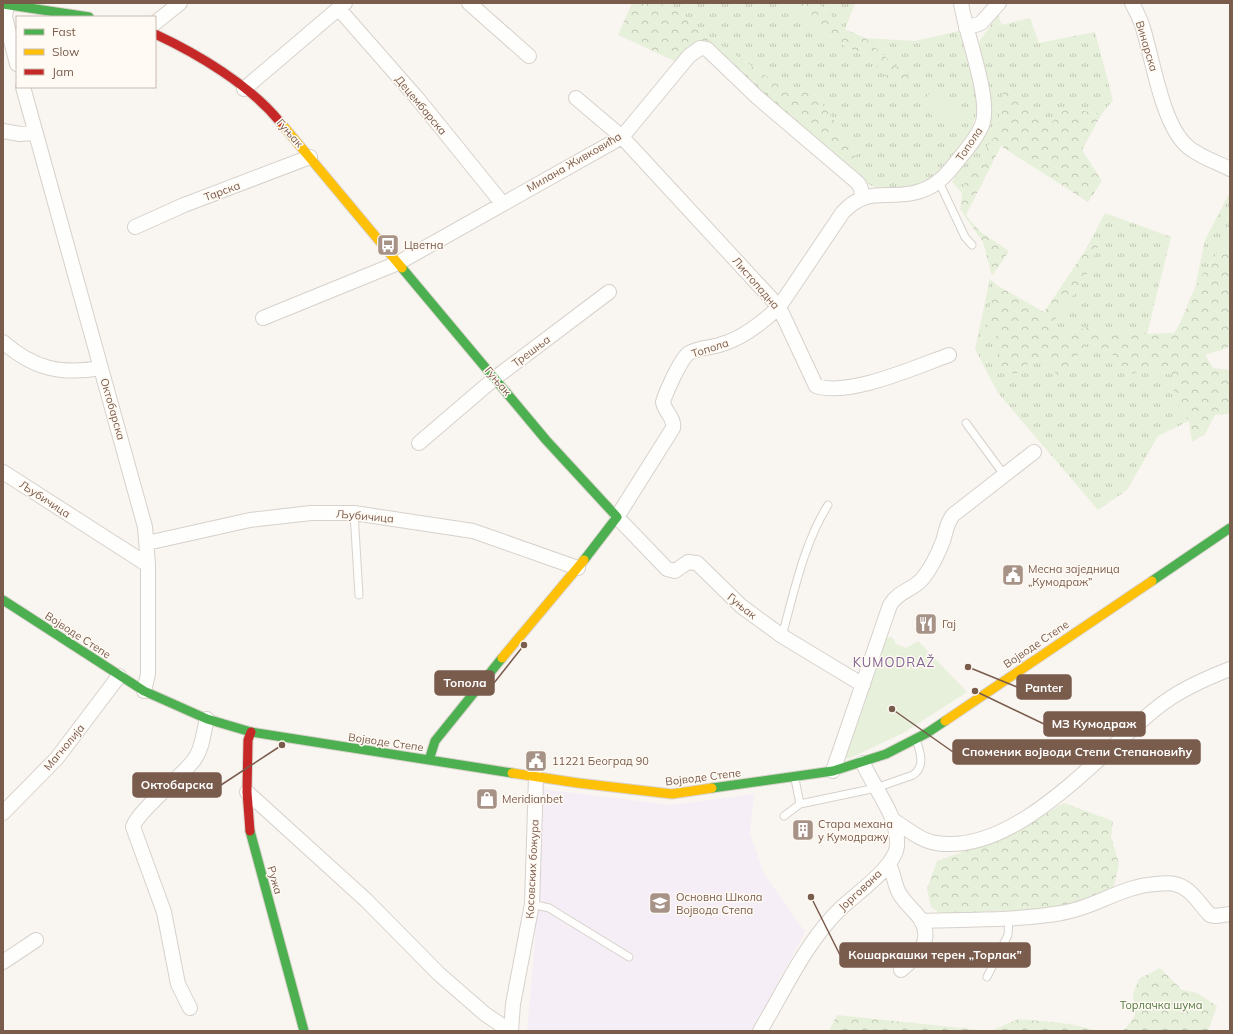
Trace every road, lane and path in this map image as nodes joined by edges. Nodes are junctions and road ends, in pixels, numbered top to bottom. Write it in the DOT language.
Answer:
graph roads {
  1 [pos="180,3"];
  2 [pos="469,3"];
  3 [pos="961,3"];
  4 [pos="999,3"];
  5 [pos="1132,3"];
  6 [pos="6,4"];
  7 [pos="342,6"];
  8 [pos="83,16"];
  9 [pos="156,22"];
  10 [pos="966,28"];
  11 [pos="156,34"];
  12 [pos="530,56"];
  13 [pos="16,60"];
  14 [pos="23,88"];
  15 [pos="244,89"];
  16 [pos="576,98"];
  17 [pos="3,131"];
  18 [pos="34,133"];
  19 [pos="622,137"];
  20 [pos="310,157"];
  21 [pos="1230,169"];
  22 [pos="939,182"];
  23 [pos="862,198"];
  24 [pos="502,203"];
  25 [pos="135,227"];
  26 [pos="972,245"];
  27 [pos="398,263"];
  28 [pos="609,292"];
  29 [pos="779,307"];
  30 [pos="263,318"];
  31 [pos="3,342"];
  32 [pos="949,355"];
  33 [pos="101,368"];
  34 [pos="495,378"];
  35 [pos="966,423"];
  36 [pos="419,443"];
  37 [pos="1034,452"];
  38 [pos="3,472"];
  39 [pos="1005,476"];
  40 [pos="828,505"];
  41 [pos="354,513"];
  42 [pos="616,517"];
  43 [pos="1230,528"];
  44 [pos="147,543"];
  45 [pos="148,565"];
  46 [pos="578,568"];
  47 [pos="359,595"];
  48 [pos="3,600"];
  49 [pos="782,636"];
  50 [pos="1230,669"];
  51 [pos="119,676"];
  52 [pos="863,685"];
  53 [pos="144,691"];
  54 [pos="207,719"];
  55 [pos="251,732"];
  56 [pos="916,740"];
  57 [pos="429,760"];
  58 [pos="863,763"];
  59 [pos="833,771"];
  60 [pos="536,777"];
  61 [pos="795,778"];
  62 [pos="876,788"];
  63 [pos="247,792"];
  64 [pos="800,804"];
  65 [pos="3,813"];
  66 [pos="784,816"];
  67 [pos="893,820"];
  68 [pos="889,865"];
  69 [pos="532,904"];
  70 [pos="1230,914"];
  71 [pos="1008,919"];
  72 [pos="922,921"];
  73 [pos="36,940"];
  74 [pos="629,956"];
  75 [pos="3,962"];
  76 [pos="901,970"];
  77 [pos="987,977"];
  78 [pos="190,1008"];
  79 [pos="304,1031"];
  80 [pos="510,1031"];
  81 [pos="760,1031"];
  1 -- 9 [label="street"];
  2 -- 12 [label="street"];
  3 -- 10 [label="street, Топола"];
  4 -- 10 [label="street"];
  5 -- 21 [label="street, Винарска"];
  6 -- 8 [label="street"];
  6 -- 13 [label="street"];
  7 -- 15 [label="street"];
  7 -- 24 [label="street, Децембарска"];
  10 -- 22 [label="street, Топола"];
  11 -- 15 [label="street, Гуњак"];
  14 -- 18 [label="street, Октобарска"];
  15 -- 20 [label="street, Гуњак"];
  16 -- 19 [label="street, Листопадна"];
  17 -- 18 [label="street"];
  18 -- 33 [label="street, Октобарска"];
  19 -- 23 [label="street, Милана Живковића"];
  19 -- 24 [label="street, Милана Живковића"];
  19 -- 29 [label="street, Листопадна"];
  20 -- 25 [label="street, Тарска"];
  20 -- 27 [label="street, Гуњак"];
  22 -- 23 [label="street, Топола"];
  22 -- 26 [label="lane"];
  23 -- 29 [label="street, Топола"];
  24 -- 27 [label="street, Милана Живковића"];
  27 -- 30 [label="street, Милана Живковића"];
  27 -- 34 [label="street, Гуњак"];
  28 -- 34 [label="street, Трешња"];
  29 -- 32 [label="street, Листопадна"];
  29 -- 42 [label="street, Топола"];
  31 -- 33 [label="street"];
  33 -- 44 [label="street, Октобарска"];
  34 -- 36 [label="street, Трешња"];
  34 -- 42 [label="street, Гуњак"];
  35 -- 39 [label="lane"];
  37 -- 39 [label="street"];
  38 -- 45 [label="street, Љубичица"];
  39 -- 52 [label="street"];
  40 -- 49 [label="lane"];
  41 -- 44 [label="street, Љубичица"];
  41 -- 46 [label="street, Љубичица"];
  41 -- 47 [label="lane"];
  42 -- 46 [label="street, Топола"];
  42 -- 49 [label="street, Гуњак"];
  43 -- 56 [label="street, Војводе Степе"];
  44 -- 45 [label="street, Октобарска"];
  45 -- 53 [label="street, Октобарска"];
  46 -- 57 [label="street, Топола"];
  48 -- 51 [label="street, Војводе Степе"];
  49 -- 52 [label="street, Гуњак"];
  50 -- 67 [label="street"];
  51 -- 53 [label="street, Војводе Степе"];
  51 -- 65 [label="street, Магнолија"];
  52 -- 59 [label="street"];
  53 -- 54 [label="street, Војводе Степе"];
  54 -- 55 [label="street, Војводе Степе"];
  54 -- 78 [label="street"];
  55 -- 57 [label="street, Војводе Степе"];
  55 -- 63 [label="street, Ружа"];
  56 -- 58 [label="street, Војводе Степе"];
  56 -- 62 [label="lane"];
  57 -- 60 [label="street, Војводе Степе"];
  58 -- 59 [label="street, Војводе Степе"];
  58 -- 62 [label="street, Јоргована"];
  59 -- 61 [label="street, Војводе Степе"];
  60 -- 61 [label="street, Војводе Степе"];
  60 -- 69 [label="street, Косовских божура"];
  61 -- 64 [label="lane"];
  62 -- 64 [label="lane"];
  62 -- 67 [label="street, Јоргована"];
  63 -- 79 [label="street, Ружа"];
  63 -- 80 [label="street"];
  64 -- 66 [label="lane"];
  67 -- 68 [label="street, Јоргована"];
  68 -- 72 [label="street"];
  68 -- 81 [label="street, Јоргована"];
  69 -- 74 [label="lane"];
  69 -- 80 [label="street, Косовских божура"];
  70 -- 71 [label="street"];
  71 -- 72 [label="street"];
  71 -- 77 [label="lane"];
  72 -- 76 [label="street"];
  73 -- 75 [label="street"];
}
